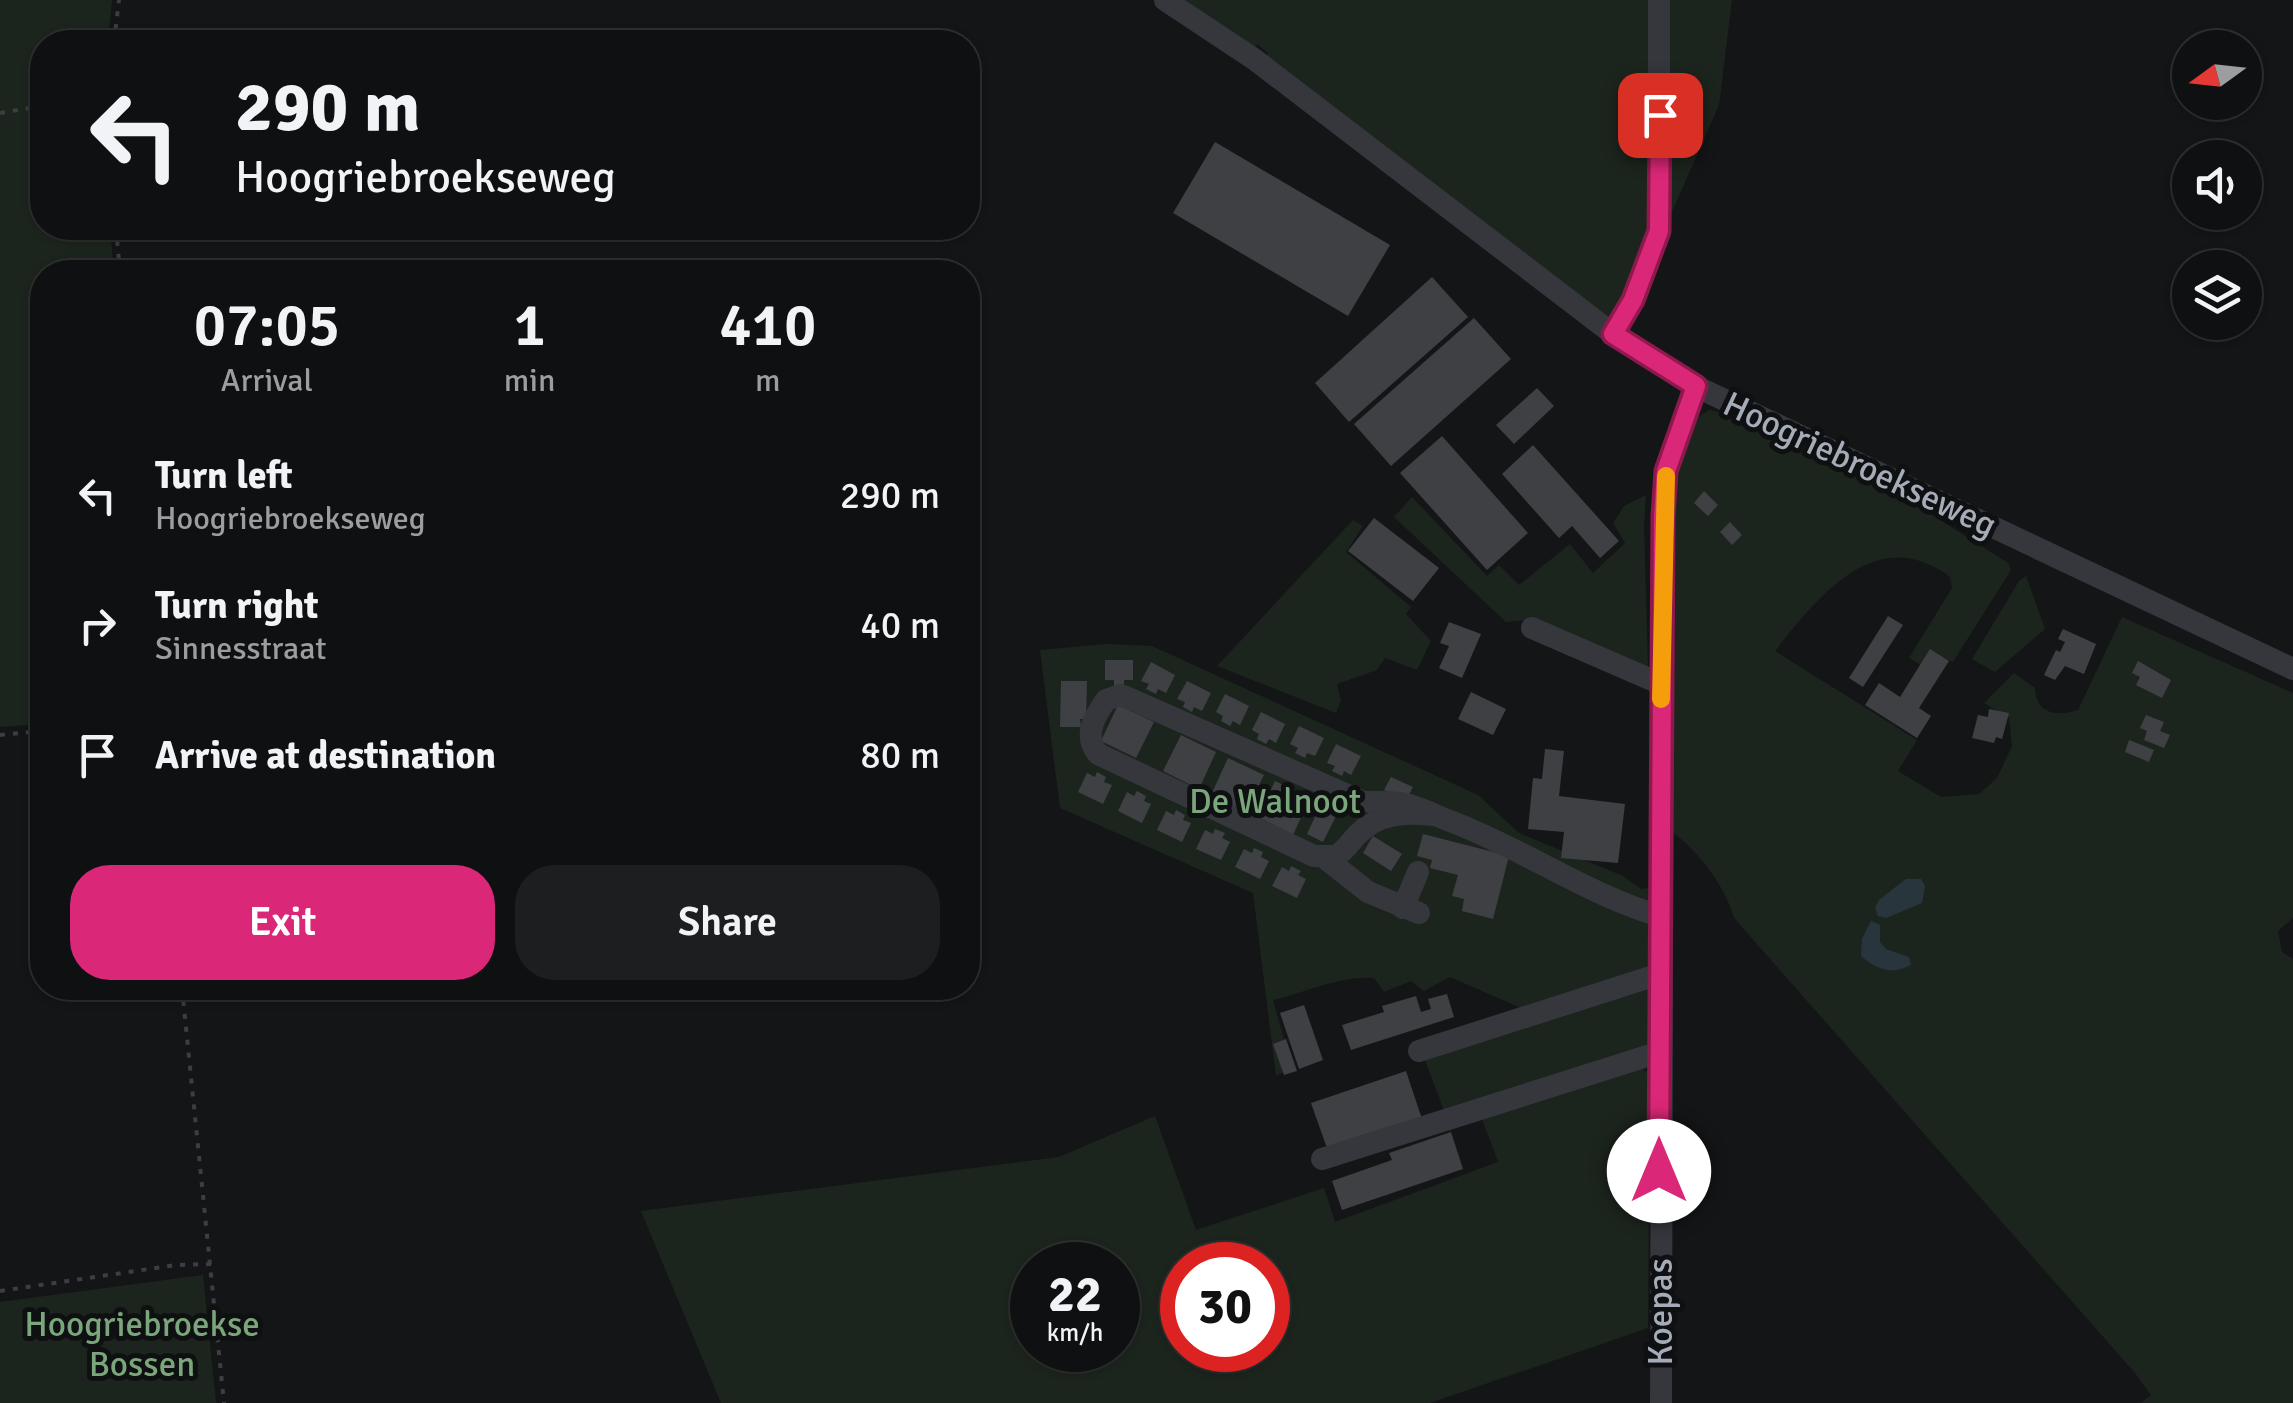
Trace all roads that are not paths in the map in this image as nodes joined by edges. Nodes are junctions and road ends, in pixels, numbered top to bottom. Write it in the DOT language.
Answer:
graph roads {
  1 [pos="1165,0"];
  2 [pos="1658,0"];
  3 [pos="1613,334"];
  4 [pos="1696,386"];
  5 [pos="1532,628"];
  6 [pos="2293,669"];
  7 [pos="1662,684"];
  8 [pos="1434,815"];
  9 [pos="1325,858"];
  10 [pos="1418,872"];
  11 [pos="1660,916"];
  12 [pos="1660,974"];
  13 [pos="1419,1051"];
  14 [pos="1660,1052"];
  15 [pos="1322,1159"];
  16 [pos="1661,1403"];
  1 -- 3 [label="street, Hoogriebroekseweg"];
  2 -- 3 [label="street"];
  3 -- 4 [label="street, Hoogriebroekseweg"];
  4 -- 6 [label="street, Hoogriebroekseweg"];
  4 -- 7 [label="street, Koepas"];
  5 -- 7 [label="street"];
  7 -- 11 [label="street, Koepas"];
  8 -- 9 [label="street"];
  8 -- 9 [label="street"];
  8 -- 11 [label="street"];
  9 -- 10 [label="street"];
  11 -- 12 [label="street, Koepas"];
  12 -- 13 [label="street"];
  12 -- 14 [label="street, Koepas"];
  14 -- 15 [label="street"];
  14 -- 16 [label="street, Koepas"];
}
